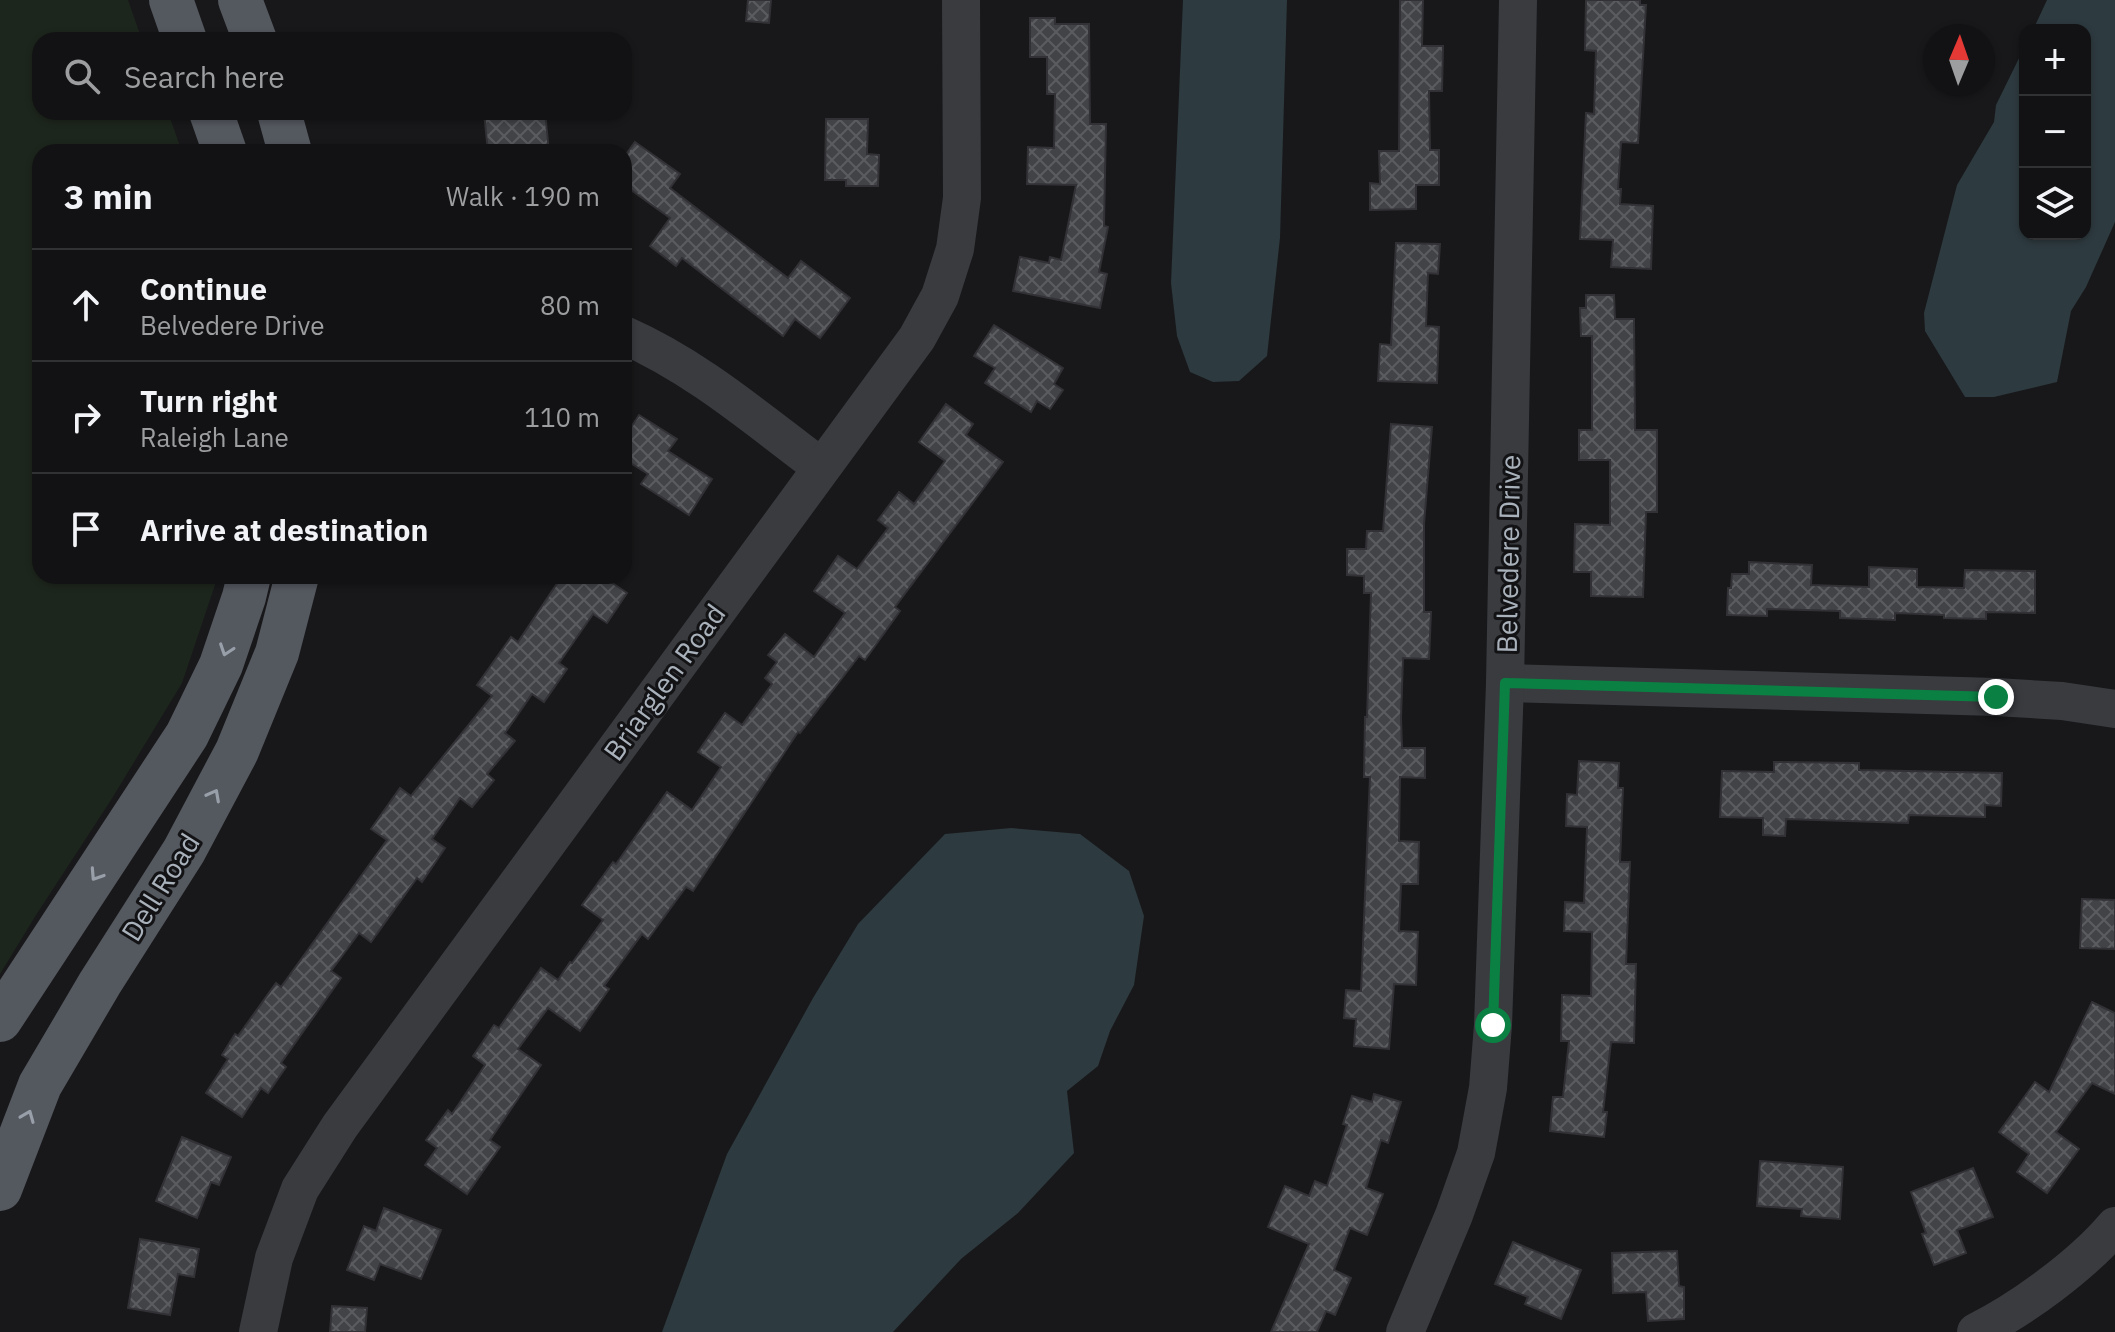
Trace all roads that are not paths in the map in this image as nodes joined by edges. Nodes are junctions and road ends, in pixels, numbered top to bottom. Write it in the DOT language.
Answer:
graph roads {
  1 [pos="171,0"];
  2 [pos="240,0"];
  3 [pos="961,0"];
  4 [pos="1518,0"];
  5 [pos="182,32"];
  6 [pos="252,32"];
  7 [pos="214,120"];
  8 [pos="281,120"];
  9 [pos="222,144"];
  10 [pos="288,144"];
  11 [pos="632,339"];
  12 [pos="821,467"];
  13 [pos="247,584"];
  14 [pos="295,584"];
  15 [pos="1505,683"];
  16 [pos="2115,709"];
  17 [pos="0,1020"];
  18 [pos="0,1189"];
  19 [pos="2115,1226"];
  20 [pos="258,1332"];
  21 [pos="1405,1332"];
  22 [pos="1976,1332"];
  1 -- 5 [label="main road"];
  2 -- 6 [label="main road"];
  3 -- 12 [label="street, Briarglen Road"];
  4 -- 15 [label="street, Belvedere Drive"];
  7 -- 9 [label="main road"];
  8 -- 10 [label="main road"];
  11 -- 12 [label="street"];
  12 -- 20 [label="street, Briarglen Road"];
  13 -- 17 [label="main road, one-way"];
  18 -- 14 [label="main road, Dell Road, one-way"];
  15 -- 16 [label="street"];
  15 -- 21 [label="street, Belvedere Drive"];
  19 -- 22 [label="street"];
}
